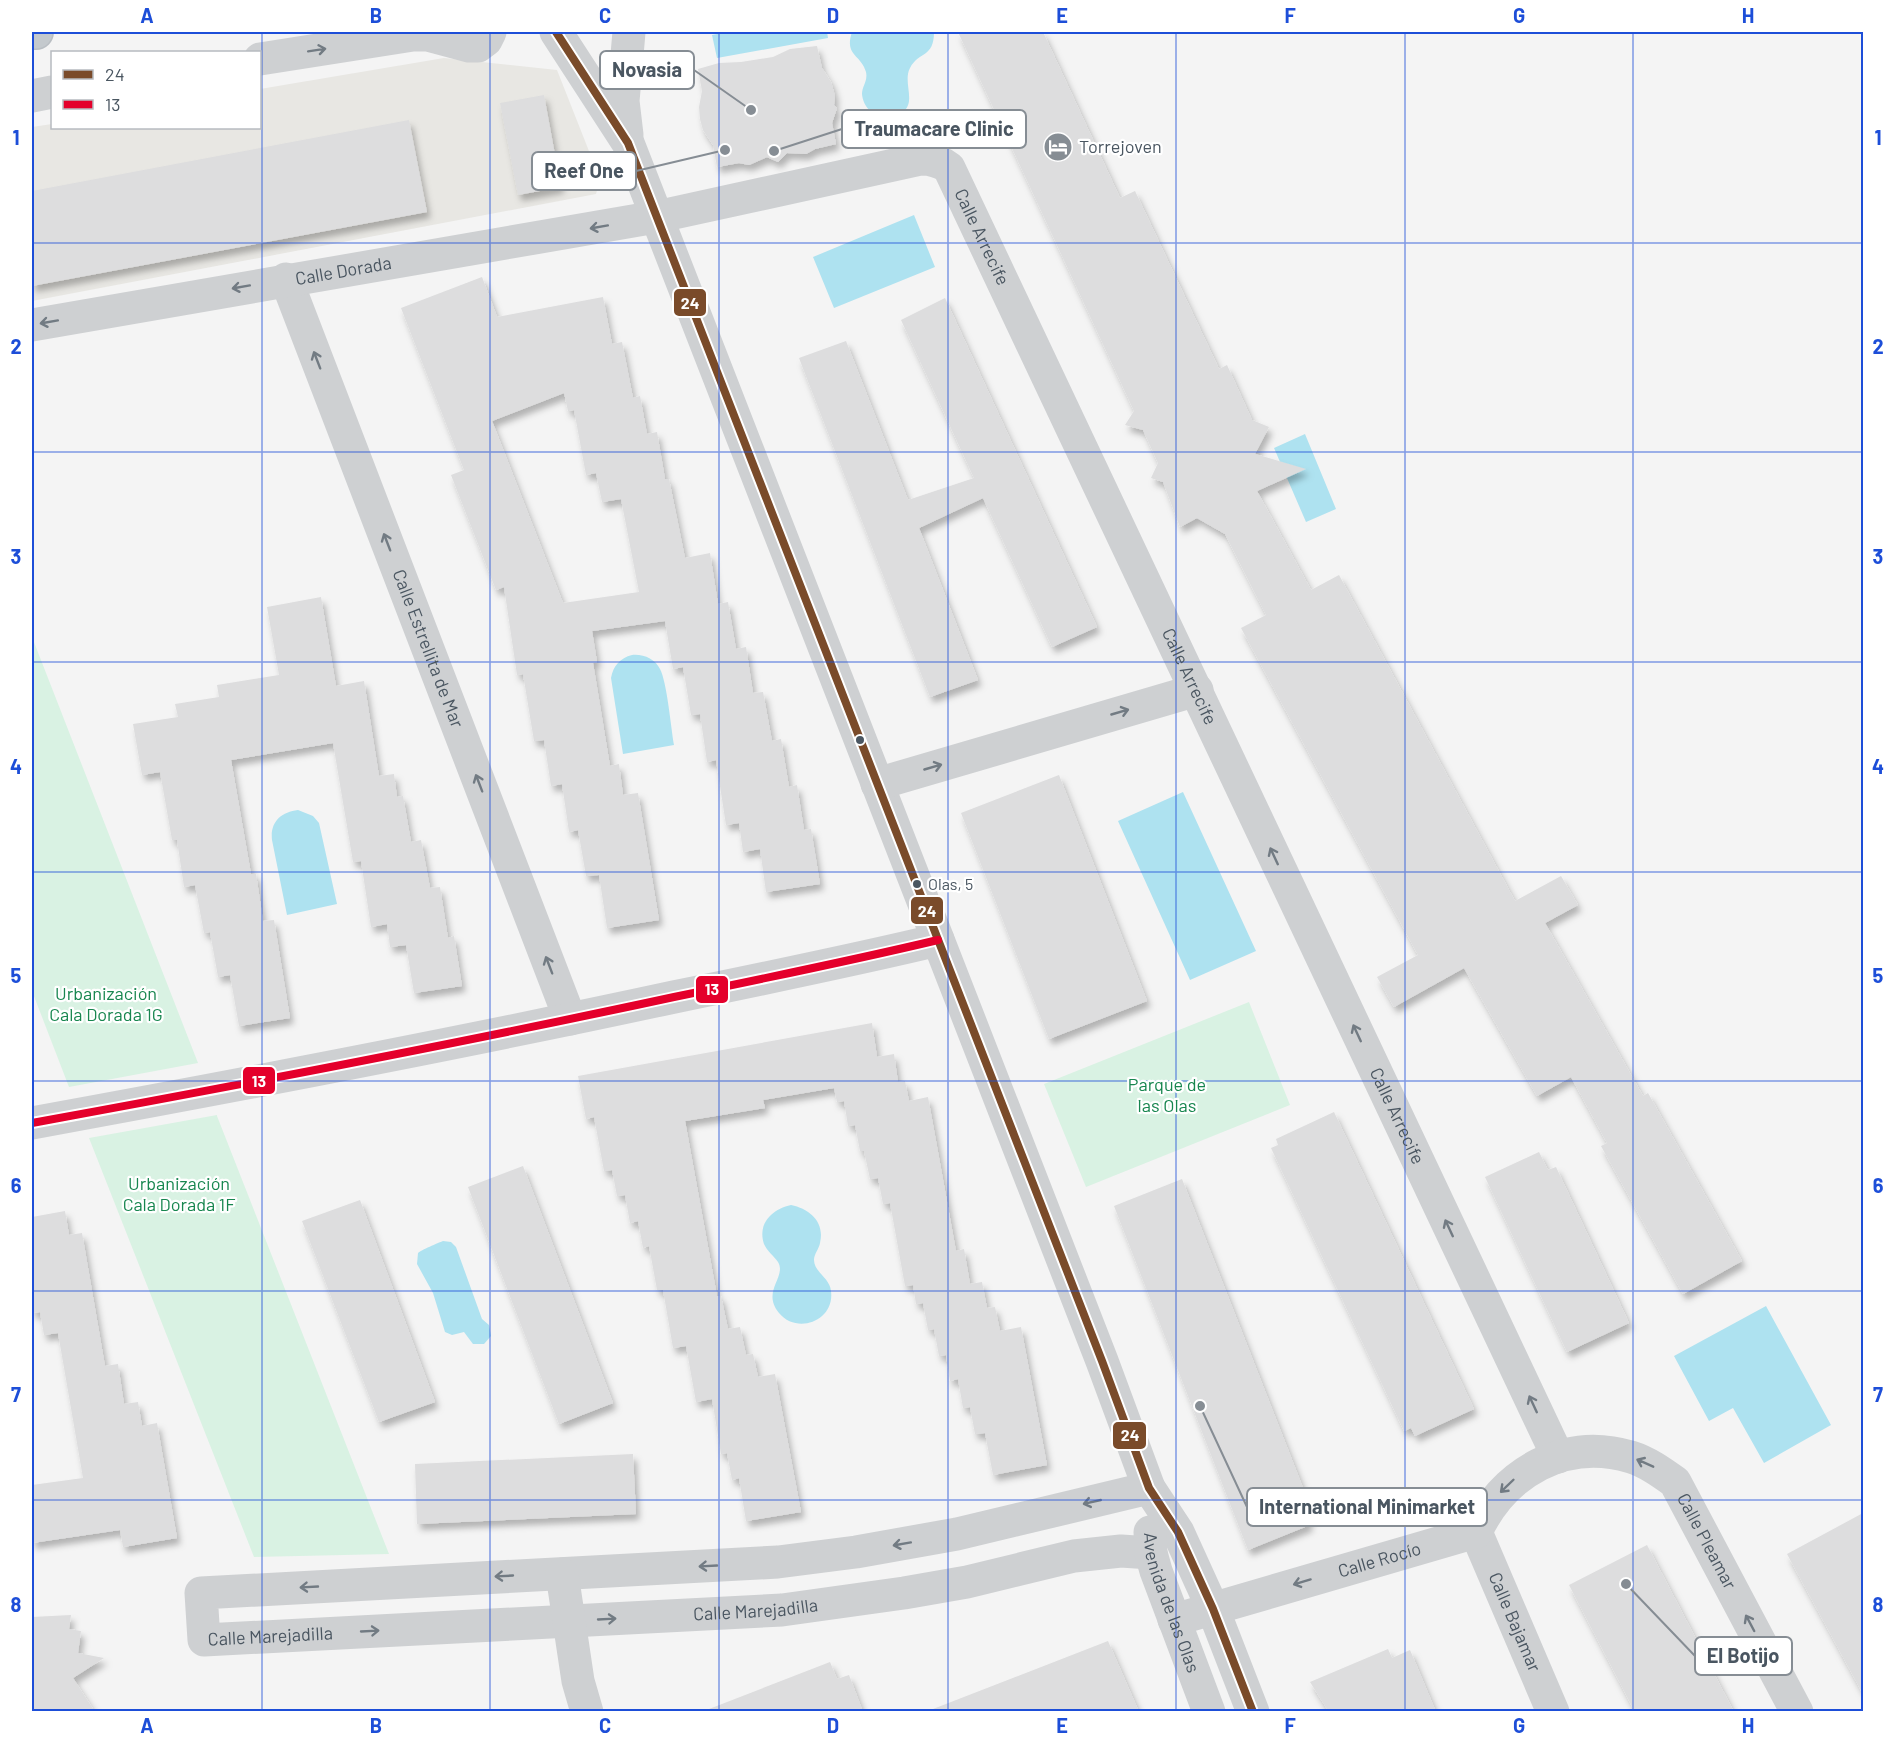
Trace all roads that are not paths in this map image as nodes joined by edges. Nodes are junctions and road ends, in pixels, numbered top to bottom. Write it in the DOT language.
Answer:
graph roads {
  1 [pos="490,32"];
  2 [pos="556,32"];
  3 [pos="629,32"];
  4 [pos="261,59"];
  5 [pos="51,92"];
  6 [pos="32,96"];
  7 [pos="628,143"];
  8 [pos="656,217"];
  9 [pos="286,279"];
  10 [pos="32,325"];
  11 [pos="1197,690"];
  12 [pos="877,784"];
  13 [pos="938,940"];
  14 [pos="570,1019"];
  15 [pos="32,1123"];
  16 [pos="1558,1457"];
  17 [pos="1149,1488"];
  18 [pos="1476,1532"];
  19 [pos="1151,1553"];
  20 [pos="562,1574"];
  21 [pos="1214,1609"];
  22 [pos="1174,1620"];
  23 [pos="568,1621"];
  24 [pos="587,1712"];
  25 [pos="1209,1712"];
  26 [pos="1253,1712"];
  27 [pos="1553,1712"];
  28 [pos="1797,1712"];
  4 -- 1 [label="street, one-way"];
  2 -- 7 [label="street, Avenida de las Olas"];
  3 -- 7 [label="street, Avenida de las Olas"];
  5 -- 6 [label="street"];
  7 -- 8 [label="street, Avenida de las Olas"];
  8 -- 9 [label="street, Calle Dorada, one-way"];
  8 -- 11 [label="street, Calle Arrecife"];
  8 -- 12 [label="street, Avenida de las Olas"];
  9 -- 10 [label="street, Calle Dorada, one-way"];
  14 -- 9 [label="street, Calle Estrellita de Mar, one-way"];
  12 -- 11 [label="street, one-way"];
  16 -- 11 [label="street, Calle Arrecife, one-way"];
  12 -- 13 [label="street, Avenida de las Olas"];
  13 -- 14 [label="street"];
  13 -- 17 [label="street, Avenida de las Olas"];
  14 -- 15 [label="street"];
  16 -- 18 [label="street, one-way"];
  28 -- 16 [label="street, Calle Pleamar, one-way"];
  17 -- 19 [label="street, Avenida de las Olas"];
  17 -- 20 [label="street, Calle Marejadilla, one-way"];
  17 -- 21 [label="street, Avenida de las Olas"];
  18 -- 21 [label="street, Calle Rocío, one-way"];
  18 -- 27 [label="street, Calle Bajamar"];
  19 -- 22 [label="street, Avenida de las Olas"];
  23 -- 19 [label="street, Calle Marejadilla, one-way"];
  20 -- 23 [label="street"];
  20 -- 23 [label="street, Calle Marejadilla, one-way"];
  21 -- 22 [label="street, Calle Rocío"];
  21 -- 26 [label="street, Avenida de las Olas"];
  22 -- 25 [label="street, Avenida de las Olas"];
  23 -- 24 [label="street"];
}
